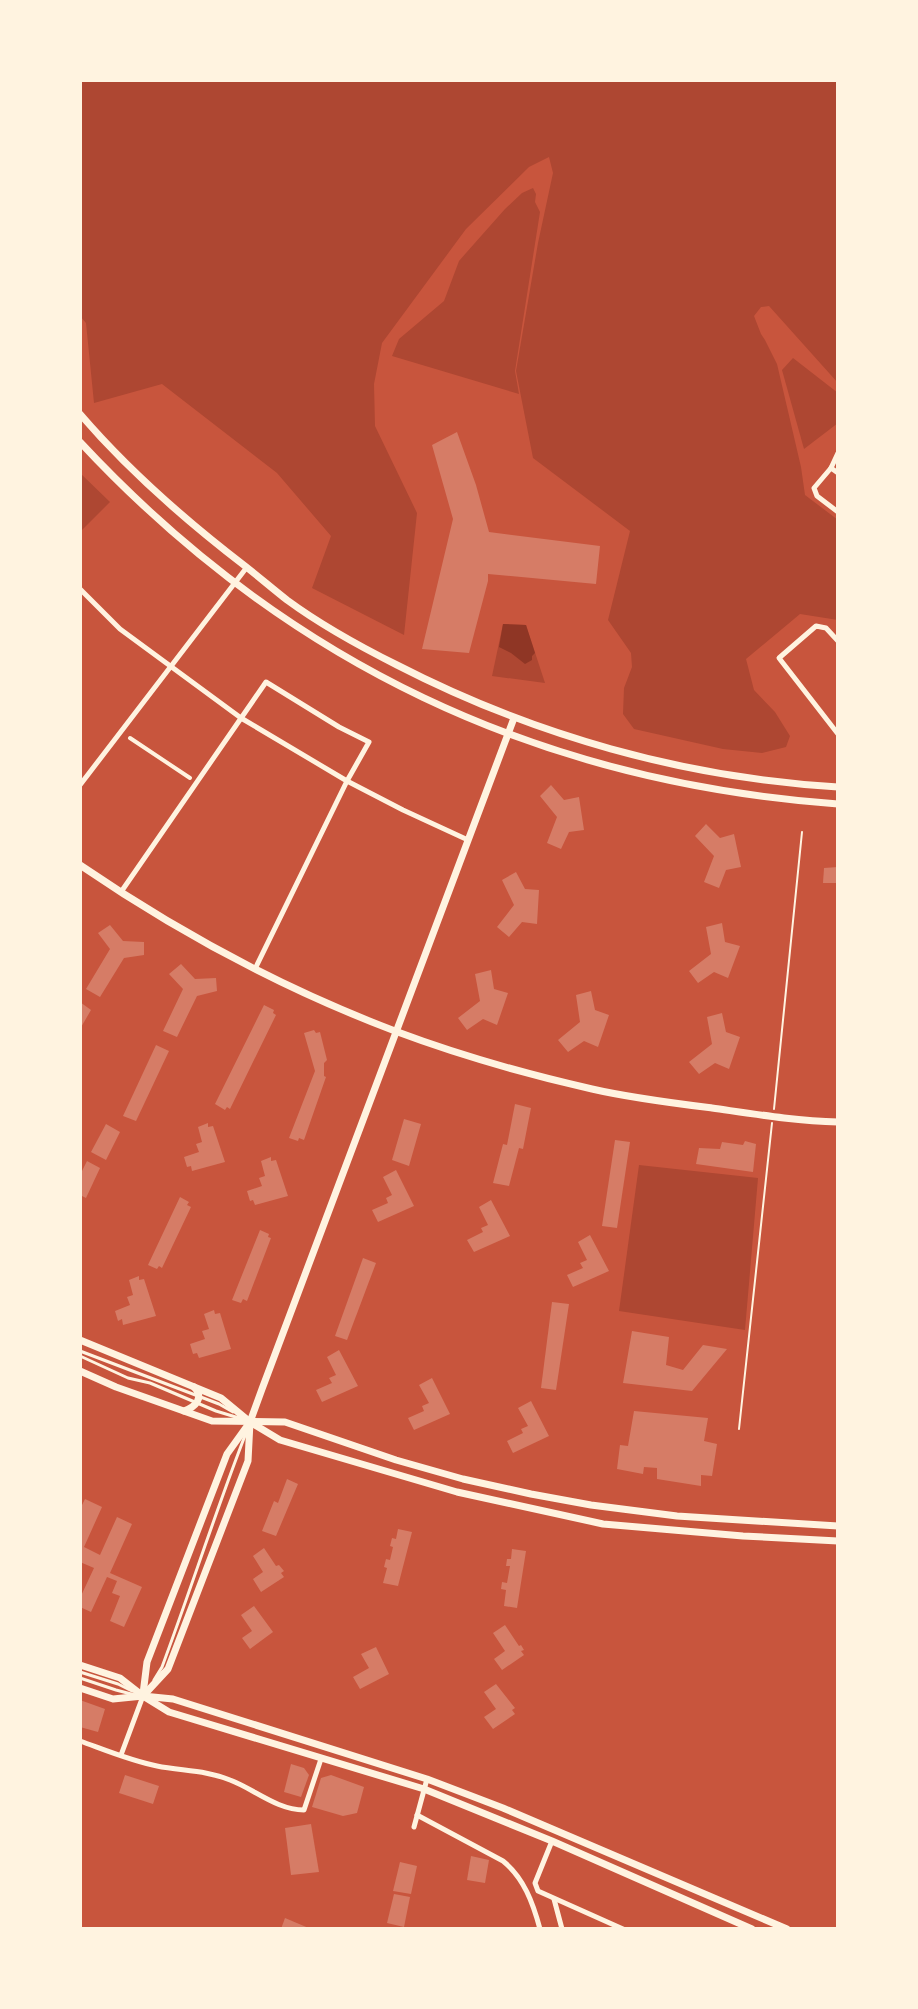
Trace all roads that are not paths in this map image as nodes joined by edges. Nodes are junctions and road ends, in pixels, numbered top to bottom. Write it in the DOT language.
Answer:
graph roads {
  1 [pos="80,414"];
  2 [pos="80,442"];
  3 [pos="838,453"];
  4 [pos="831,468"];
  5 [pos="838,473"];
  6 [pos="838,512"];
  7 [pos="247,567"];
  8 [pos="234,583"];
  9 [pos="80,589"];
  10 [pos="288,600"];
  11 [pos="278,614"];
  12 [pos="838,641"];
  13 [pos="170,667"];
  14 [pos="460,695"];
  15 [pos="453,711"];
  16 [pos="241,718"];
  17 [pos="514,718"];
  18 [pos="508,734"];
  19 [pos="838,734"];
  20 [pos="569,737"];
  21 [pos="130,738"];
  22 [pos="564,753"];
  23 [pos="190,778"];
  24 [pos="347,781"];
  25 [pos="80,785"];
  26 [pos="838,787"];
  27 [pos="838,804"];
  28 [pos="468,840"];
  29 [pos="80,865"];
  30 [pos="121,892"];
  31 [pos="255,969"];
  32 [pos="396,1032"];
  33 [pos="838,1122"];
  34 [pos="80,1340"];
  35 [pos="80,1353"];
  36 [pos="80,1371"];
  37 [pos="194,1387"];
  38 [pos="198,1400"];
  39 [pos="184,1411"];
  40 [pos="250,1422"];
  41 [pos="838,1526"];
  42 [pos="838,1541"];
  43 [pos="80,1665"];
  44 [pos="80,1672"];
  45 [pos="80,1678"];
  46 [pos="80,1688"];
  47 [pos="143,1696"];
  48 [pos="80,1741"];
  49 [pos="121,1755"];
  50 [pos="321,1759"];
  51 [pos="427,1779"];
  52 [pos="424,1789"];
  53 [pos="417,1815"];
  54 [pos="414,1827"];
  55 [pos="552,1841"];
  56 [pos="553,1899"];
  57 [pos="605,1921"];
  58 [pos="540,1929"];
  59 [pos="562,1929"];
  60 [pos="601,1929"];
  61 [pos="623,1929"];
  62 [pos="752,1929"];
  63 [pos="787,1929"];
  1 -- 7 [label="street"];
  2 -- 8 [label="street"];
  3 -- 4 [label="street"];
  4 -- 5 [label="street"];
  4 -- 6 [label="street"];
  7 -- 8 [label="street"];
  7 -- 10 [label="street"];
  8 -- 11 [label="street"];
  8 -- 13 [label="street"];
  9 -- 13 [label="street"];
  10 -- 11 [label="street"];
  10 -- 14 [label="street"];
  11 -- 15 [label="street"];
  12 -- 19 [label="street"];
  13 -- 16 [label="street"];
  13 -- 25 [label="street"];
  14 -- 15 [label="street"];
  14 -- 17 [label="street"];
  15 -- 18 [label="street"];
  16 -- 24 [label="street"];
  16 -- 24 [label="street"];
  16 -- 30 [label="street"];
  17 -- 18 [label="street"];
  17 -- 20 [label="street"];
  18 -- 22 [label="street"];
  18 -- 28 [label="street"];
  20 -- 22 [label="street"];
  20 -- 26 [label="street"];
  21 -- 23 [label="street"];
  22 -- 27 [label="street"];
  24 -- 28 [label="street"];
  24 -- 31 [label="street"];
  28 -- 32 [label="street"];
  29 -- 30 [label="street"];
  30 -- 31 [label="street"];
  31 -- 32 [label="street"];
  32 -- 33 [label="street"];
  32 -- 40 [label="street"];
  34 -- 37 [label="street"];
  35 -- 38 [label="lane"];
  35 -- 38 [label="lane"];
  36 -- 39 [label="street"];
  37 -- 38 [label="street"];
  37 -- 40 [label="street"];
  38 -- 39 [label="street"];
  38 -- 40 [label="lane"];
  39 -- 40 [label="street"];
  40 -- 41 [label="street"];
  40 -- 42 [label="street"];
  40 -- 47 [label="street"];
  40 -- 47 [label="street"];
  43 -- 47 [label="street"];
  44 -- 47 [label="lane"];
  45 -- 47 [label="lane"];
  46 -- 47 [label="street"];
  47 -- 49 [label="street"];
  47 -- 50 [label="street"];
  47 -- 51 [label="street"];
  48 -- 49 [label="street"];
  49 -- 50 [label="street"];
  50 -- 52 [label="street"];
  51 -- 52 [label="street"];
  51 -- 63 [label="street"];
  52 -- 53 [label="street"];
  52 -- 55 [label="street"];
  53 -- 54 [label="street"];
  53 -- 58 [label="street"];
  55 -- 56 [label="street"];
  55 -- 62 [label="street"];
  56 -- 57 [label="street"];
  56 -- 59 [label="street"];
  57 -- 60 [label="street"];
  57 -- 61 [label="street"];
}
